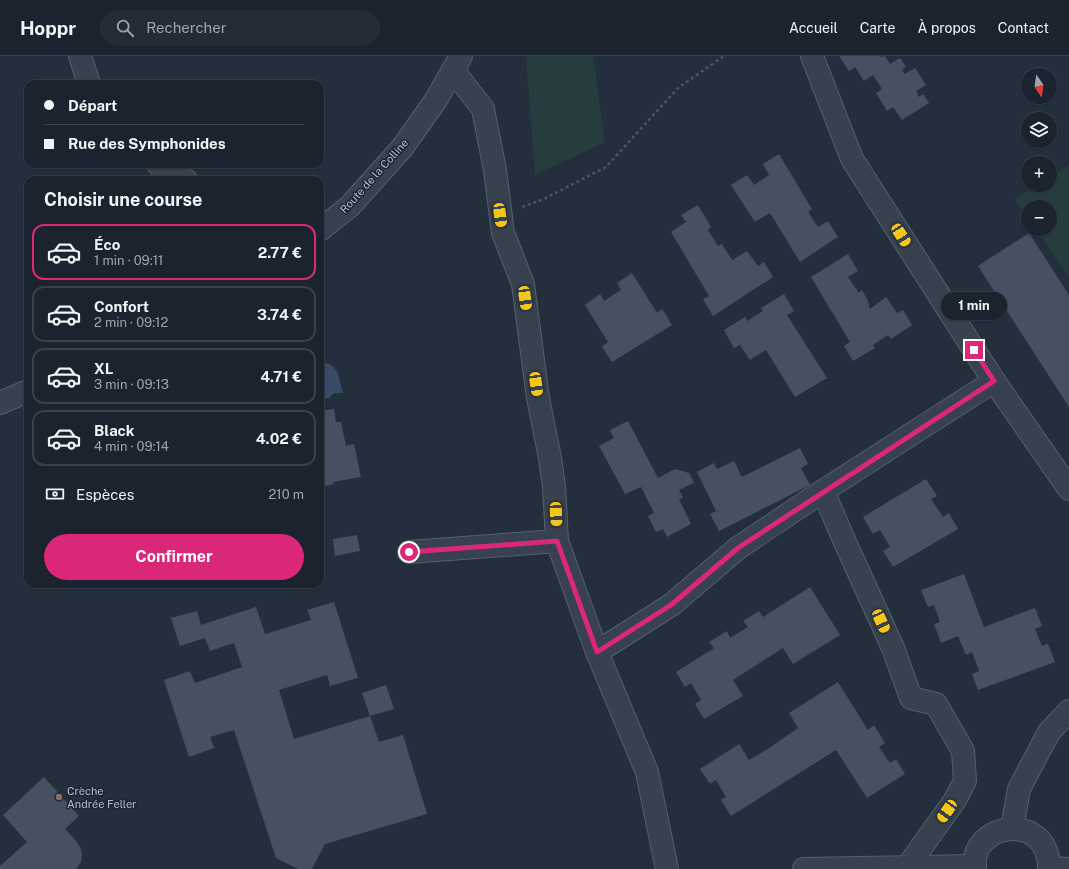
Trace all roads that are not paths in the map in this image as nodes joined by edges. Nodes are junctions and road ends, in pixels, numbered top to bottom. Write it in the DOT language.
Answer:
graph roads {
  1 [pos="80,56"];
  2 [pos="812,56"];
  3 [pos="457,63"];
  4 [pos="88,80"];
  5 [pos="161,168"];
  6 [pos="176,176"];
  7 [pos="324,227"];
  8 [pos="994,381"];
  9 [pos="24,393"];
  10 [pos="0,403"];
  11 [pos="1069,489"];
  12 [pos="823,491"];
  13 [pos="557,541"];
  14 [pos="409,552"];
  15 [pos="597,652"];
  16 [pos="1069,711"];
  17 [pos="1012,828"];
  18 [pos="908,866"];
  19 [pos="975,867"];
  20 [pos="667,869"];
  21 [pos="804,869"];
  22 [pos="1056,869"];
  1 -- 4 [label="street"];
  2 -- 8 [label="street"];
  3 -- 7 [label="street, Route de la Colline"];
  3 -- 13 [label="street"];
  5 -- 6 [label="street"];
  8 -- 11 [label="street"];
  8 -- 12 [label="street"];
  9 -- 10 [label="street"];
  12 -- 15 [label="street"];
  12 -- 18 [label="street"];
  13 -- 14 [label="street"];
  13 -- 15 [label="street"];
  15 -- 20 [label="street"];
  16 -- 17 [label="street"];
  17 -- 19 [label="street"];
  17 -- 22 [label="street"];
  18 -- 19 [label="street"];
  18 -- 21 [label="street"];
}
